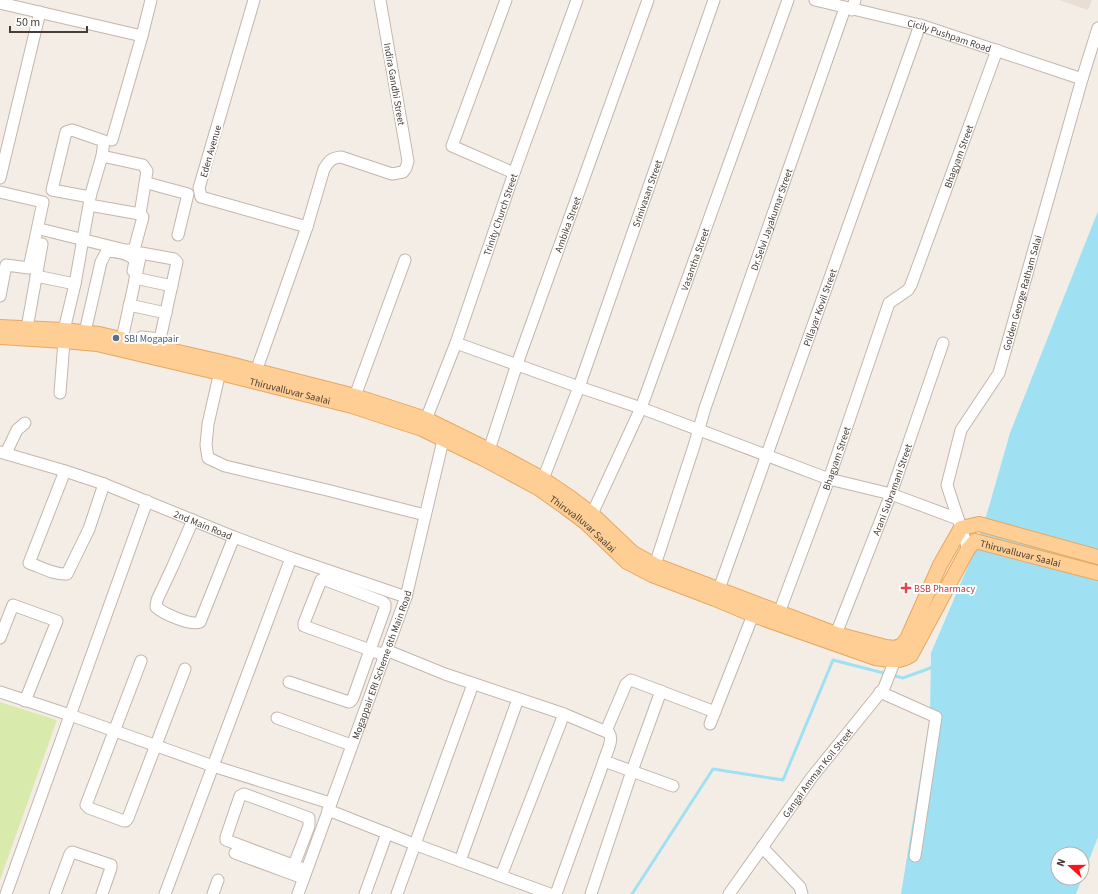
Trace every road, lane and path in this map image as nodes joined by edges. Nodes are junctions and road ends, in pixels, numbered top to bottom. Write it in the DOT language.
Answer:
graph roads {
  1 [pos="151,0"];
  2 [pos="254,0"];
  3 [pos="380,0"];
  4 [pos="506,0"];
  5 [pos="578,0"];
  6 [pos="648,0"];
  7 [pos="714,0"];
  8 [pos="788,0"];
  9 [pos="815,0"];
  10 [pos="0,4"];
  11 [pos="851,6"];
  12 [pos="40,12"];
  13 [pos="920,25"];
  14 [pos="1098,28"];
  15 [pos="142,36"];
  16 [pos="997,50"];
  17 [pos="1082,79"];
  18 [pos="112,140"];
  19 [pos="102,156"];
  20 [pos="514,173"];
  21 [pos="0,178"];
  22 [pos="151,184"];
  23 [pos="52,190"];
  24 [pos="0,192"];
  25 [pos="188,194"];
  26 [pos="201,197"];
  27 [pos="89,201"];
  28 [pos="140,214"];
  29 [pos="307,226"];
  30 [pos="44,230"];
  31 [pos="178,235"];
  32 [pos="83,240"];
  33 [pos="183,260"];
  34 [pos="405,260"];
  35 [pos="36,276"];
  36 [pos="135,278"];
  37 [pos="75,284"];
  38 [pos="172,286"];
  39 [pos="0,296"];
  40 [pos="129,305"];
  41 [pos="166,313"];
  42 [pos="0,326"];
  43 [pos="26,328"];
  44 [pos="85,332"];
  45 [pos="64,335"];
  46 [pos="0,337"];
  47 [pos="120,339"];
  48 [pos="456,343"];
  49 [pos="943,343"];
  50 [pos="140,344"];
  51 [pos="162,348"];
  52 [pos="517,364"];
  53 [pos="221,367"];
  54 [pos="254,376"];
  55 [pos="579,387"];
  56 [pos="60,393"];
  57 [pos="355,396"];
  58 [pos="641,408"];
  59 [pos="25,423"];
  60 [pos="424,424"];
  61 [pos="698,430"];
  62 [pos="445,435"];
  63 [pos="489,450"];
  64 [pos="3,453"];
  65 [pos="766,456"];
  66 [pos="65,471"];
  67 [pos="544,479"];
  68 [pos="829,479"];
  69 [pos="104,484"];
  70 [pos="891,494"];
  71 [pos="147,502"];
  72 [pos="592,514"];
  73 [pos="425,515"];
  74 [pos="192,520"];
  75 [pos="959,523"];
  76 [pos="234,537"];
  77 [pos="971,545"];
  78 [pos="1098,557"];
  79 [pos="291,558"];
  80 [pos="653,570"];
  81 [pos="1098,573"];
  82 [pos="719,589"];
  83 [pos="406,597"];
  84 [pos="779,613"];
  85 [pos="753,615"];
  86 [pos="836,634"];
  87 [pos="0,638"];
  88 [pos="370,650"];
  89 [pos="385,652"];
  90 [pos="894,660"];
  91 [pos="141,661"];
  92 [pos="185,669"];
  93 [pos="289,682"];
  94 [pos="473,684"];
  95 [pos="882,690"];
  96 [pos="661,691"];
  97 [pos="0,692"];
  98 [pos="518,699"];
  99 [pos="25,701"];
  100 [pos="715,712"];
  101 [pos="564,714"];
  102 [pos="70,715"];
  103 [pos="277,718"];
  104 [pos="710,724"];
  105 [pos="115,730"];
  106 [pos="606,731"];
  107 [pos="156,745"];
  108 [pos="352,745"];
  109 [pos="604,761"];
  110 [pos="213,766"];
  111 [pos="632,771"];
  112 [pos="673,786"];
  113 [pos="329,807"];
  114 [pos="387,833"];
  115 [pos="414,844"];
  116 [pos="762,847"];
  117 [pos="235,853"];
  118 [pos="915,856"];
  119 [pos="460,861"];
  120 [pos="294,865"];
  121 [pos="305,874"];
  122 [pos="501,876"];
  123 [pos="218,880"];
  124 [pos="6,894"];
  125 [pos="55,894"];
  126 [pos="102,894"];
  127 [pos="165,894"];
  128 [pos="213,894"];
  129 [pos="298,894"];
  130 [pos="365,894"];
  131 [pos="397,894"];
  132 [pos="550,894"];
  133 [pos="556,894"];
  134 [pos="591,894"];
  135 [pos="729,894"];
  136 [pos="802,894"];
  1 -- 15 [label="street"];
  2 -- 26 [label="street, Eden Avenue"];
  3 -- 29 [label="street, Indira Gandhi Street"];
  4 -- 20 [label="street"];
  5 -- 20 [label="street, Trinity Church Street"];
  6 -- 52 [label="street, Ambika Street"];
  7 -- 55 [label="street, Srinivasan Street"];
  8 -- 58 [label="street, Vasantha Street"];
  9 -- 11 [label="street, Cicily Pushpam Road"];
  10 -- 12 [label="street"];
  11 -- 13 [label="street, Cicily Pushpam Road"];
  11 -- 61 [label="street, Dr.Selvi Jayakumar Street"];
  12 -- 15 [label="street"];
  12 -- 21 [label="street"];
  13 -- 16 [label="street, Cicily Pushpam Road"];
  13 -- 65 [label="street, Pillayar Kovil Street"];
  14 -- 17 [label="street, Golden George Ratham Salai"];
  15 -- 18 [label="street"];
  16 -- 17 [label="street, Cicily Pushpam Road"];
  16 -- 68 [label="street, Bhagyam Street"];
  17 -- 75 [label="street, Golden George Ratham Salai"];
  19 -- 23 [label="street"];
  19 -- 27 [label="street"];
  19 -- 28 [label="street"];
  20 -- 48 [label="street, Trinity Church Street"];
  22 -- 25 [label="street"];
  23 -- 27 [label="street"];
  23 -- 30 [label="street"];
  24 -- 39 [label="street"];
  25 -- 26 [label="street"];
  25 -- 31 [label="street"];
  26 -- 29 [label="street"];
  27 -- 28 [label="street"];
  27 -- 32 [label="street"];
  28 -- 32 [label="street"];
  29 -- 54 [label="street"];
  30 -- 32 [label="street"];
  30 -- 35 [label="street"];
  32 -- 37 [label="street"];
  33 -- 51 [label="street"];
  34 -- 57 [label="street"];
  35 -- 37 [label="street"];
  35 -- 43 [label="street"];
  36 -- 38 [label="street"];
  36 -- 38 [label="street"];
  36 -- 40 [label="street"];
  37 -- 45 [label="street"];
  38 -- 41 [label="street"];
  40 -- 41 [label="street"];
  40 -- 47 [label="street"];
  41 -- 50 [label="street"];
  42 -- 43 [label="main road, Thiruvalluvar Saalai"];
  43 -- 45 [label="main road, Thiruvalluvar Saalai"];
  44 -- 45 [label="main road, Thiruvalluvar Saalai"];
  44 -- 47 [label="main road, Thiruvalluvar Saalai"];
  44 -- 47 [label="street"];
  45 -- 46 [label="main road, Thiruvalluvar Saalai"];
  45 -- 53 [label="main road, Thiruvalluvar Saalai"];
  45 -- 56 [label="street"];
  47 -- 50 [label="main road, Thiruvalluvar Saalai"];
  48 -- 52 [label="street"];
  48 -- 60 [label="street, Trinity Church Street"];
  49 -- 70 [label="street, Arani Subramani Street"];
  50 -- 51 [label="main road, Thiruvalluvar Saalai"];
  51 -- 53 [label="main road, Thiruvalluvar Saalai"];
  52 -- 55 [label="street"];
  52 -- 63 [label="street, Ambika Street"];
  53 -- 54 [label="main road, Thiruvalluvar Saalai"];
  53 -- 73 [label="street"];
  54 -- 57 [label="main road, Thiruvalluvar Saalai"];
  54 -- 60 [label="main road, Thiruvalluvar Saalai"];
  55 -- 58 [label="street"];
  55 -- 67 [label="street, Srinivasan Street"];
  57 -- 60 [label="main road, Thiruvalluvar Saalai"];
  58 -- 61 [label="street"];
  58 -- 72 [label="street, Vasantha Street"];
  59 -- 64 [label="street"];
  60 -- 62 [label="main road, Thiruvalluvar Saalai"];
  61 -- 65 [label="street"];
  61 -- 80 [label="street, Dr.Selvi Jayakumar Street"];
  62 -- 63 [label="main road, Thiruvalluvar Saalai"];
  62 -- 73 [label="street, Mogappair ERI Scheme 6th Main Road"];
  62 -- 80 [label="main road, Thiruvalluvar Saalai"];
  63 -- 67 [label="main road, Thiruvalluvar Saalai"];
  64 -- 66 [label="street, 2nd Main Road"];
  65 -- 68 [label="street"];
  65 -- 82 [label="street, Pillayar Kovil Street"];
  66 -- 69 [label="street, 2nd Main Road"];
  66 -- 69 [label="street"];
  67 -- 72 [label="main road, Thiruvalluvar Saalai"];
  68 -- 70 [label="street"];
  68 -- 84 [label="street, Bhagyam Street"];
  69 -- 71 [label="street, 2nd Main Road"];
  70 -- 75 [label="street"];
  70 -- 86 [label="street, Arani Subramani Street"];
  71 -- 74 [label="street, 2nd Main Road"];
  71 -- 102 [label="street"];
  72 -- 80 [label="main road, Thiruvalluvar Saalai"];
  73 -- 83 [label="street, Mogappair ERI Scheme 6th Main Road"];
  74 -- 76 [label="street, 2nd Main Road"];
  74 -- 76 [label="street"];
  75 -- 77 [label="street, Golden George Ratham Salai"];
  75 -- 78 [label="main road"];
  75 -- 90 [label="main road"];
  76 -- 79 [label="street, 2nd Main Road"];
  77 -- 81 [label="main road, Thiruvalluvar Saalai"];
  77 -- 90 [label="main road, Thiruvalluvar Saalai"];
  79 -- 83 [label="street, 2nd Main Road"];
  79 -- 110 [label="street"];
  80 -- 82 [label="main road, Thiruvalluvar Saalai"];
  80 -- 85 [label="main road, Thiruvalluvar Saalai"];
  82 -- 84 [label="main road, Thiruvalluvar Saalai"];
  83 -- 89 [label="street, Mogappair ERI Scheme 6th Main Road"];
  84 -- 86 [label="main road, Thiruvalluvar Saalai"];
  85 -- 90 [label="main road, Thiruvalluvar Saalai"];
  85 -- 100 [label="street"];
  86 -- 90 [label="main road, Thiruvalluvar Saalai"];
  87 -- 99 [label="street"];
  88 -- 88 [label="street"];
  88 -- 89 [label="street"];
  88 -- 93 [label="street"];
  89 -- 94 [label="street"];
  89 -- 108 [label="street, Mogappair ERI Scheme 6th Main Road"];
  90 -- 95 [label="street, Gangai Amman Koil Street"];
  91 -- 105 [label="street"];
  92 -- 107 [label="street"];
  94 -- 98 [label="street"];
  94 -- 115 [label="street"];
  95 -- 116 [label="street, Gangai Amman Koil Street"];
  95 -- 118 [label="street"];
  96 -- 100 [label="street"];
  96 -- 106 [label="street"];
  96 -- 111 [label="street"];
  97 -- 99 [label="street"];
  98 -- 101 [label="street"];
  98 -- 119 [label="street"];
  99 -- 102 [label="street"];
  100 -- 104 [label="street"];
  101 -- 106 [label="street"];
  101 -- 122 [label="street"];
  102 -- 105 [label="street"];
  102 -- 124 [label="street"];
  103 -- 108 [label="street"];
  105 -- 107 [label="street"];
  105 -- 107 [label="street"];
  106 -- 109 [label="street"];
  107 -- 110 [label="street"];
  108 -- 113 [label="street, Mogappair ERI Scheme 6th Main Road"];
  109 -- 111 [label="street"];
  109 -- 133 [label="street"];
  110 -- 113 [label="street"];
  110 -- 127 [label="street"];
  111 -- 112 [label="street"];
  111 -- 134 [label="street"];
  113 -- 114 [label="street"];
  113 -- 121 [label="street, Mogappair ERI Scheme 6th Main Road"];
  114 -- 115 [label="street"];
  114 -- 130 [label="street"];
  115 -- 119 [label="street"];
  115 -- 131 [label="street"];
  116 -- 135 [label="street, Gangai Amman Koil Street"];
  116 -- 136 [label="street"];
  117 -- 121 [label="street"];
  119 -- 122 [label="street"];
  120 -- 120 [label="street"];
  120 -- 121 [label="street"];
  121 -- 129 [label="street, Mogappair ERI Scheme 6th Main Road"];
  122 -- 132 [label="street"];
  123 -- 128 [label="street"];
  125 -- 126 [label="street"];
}
